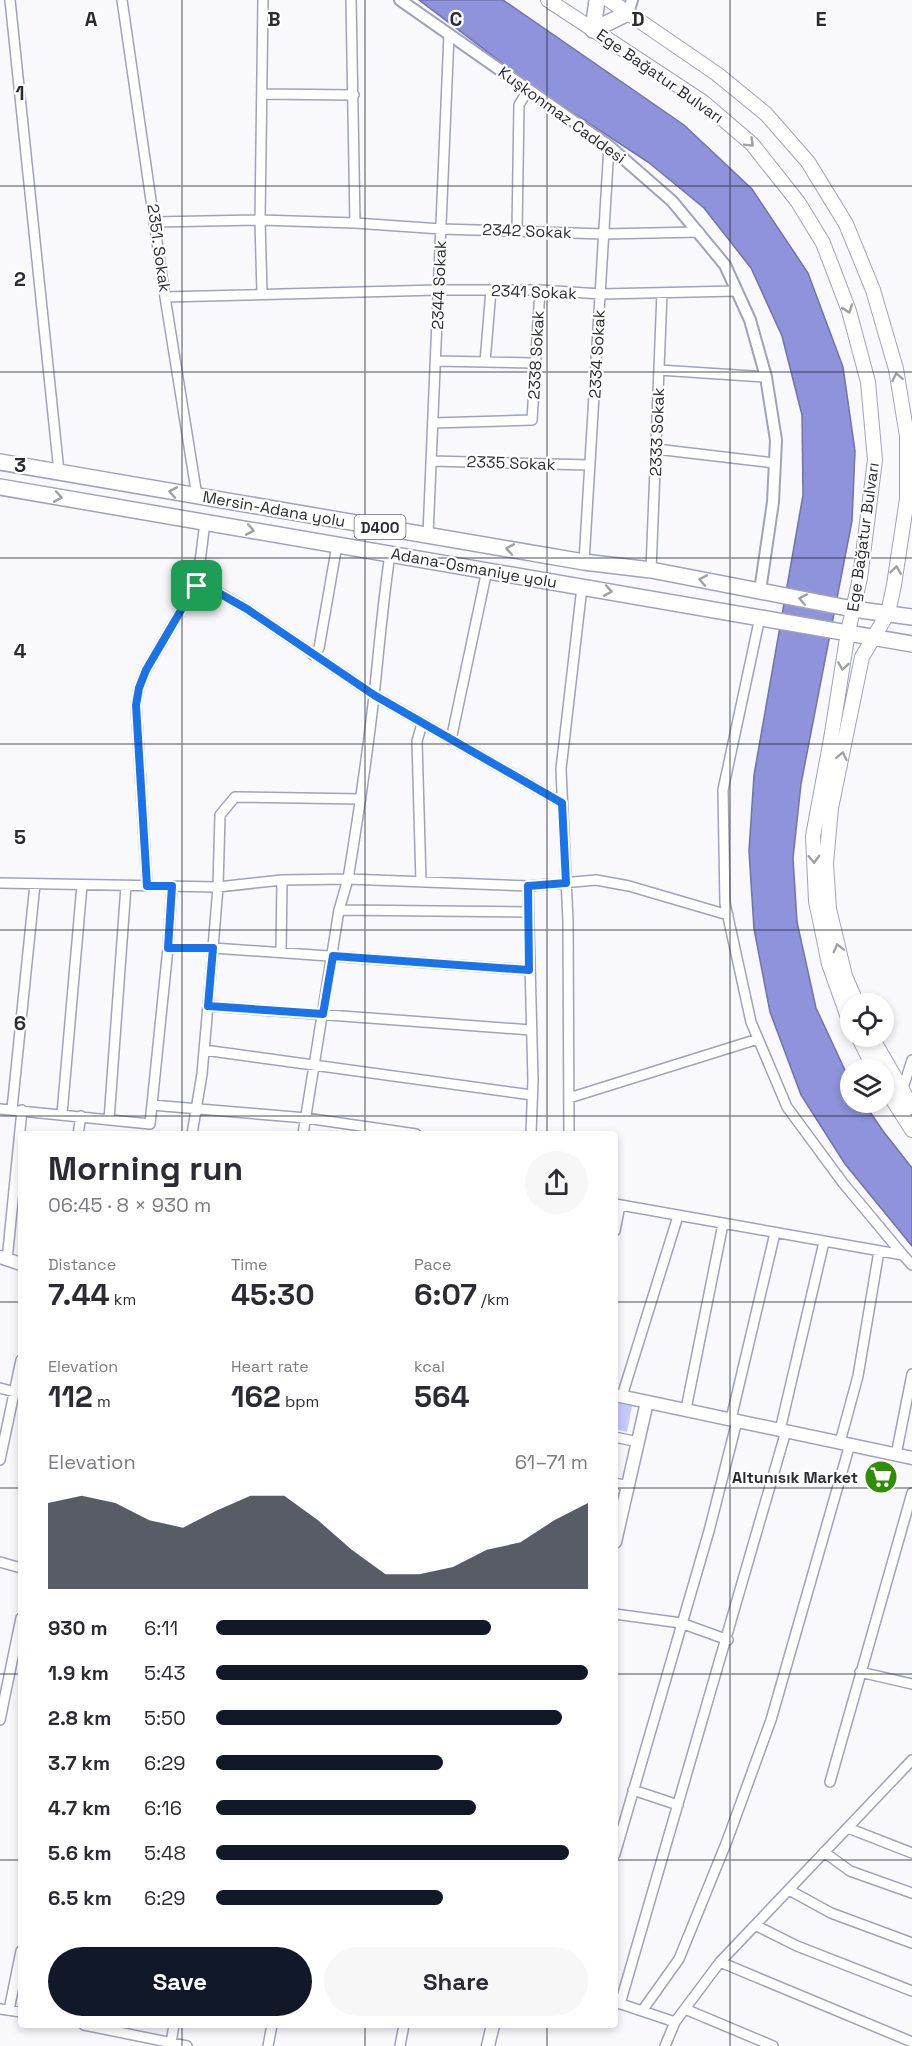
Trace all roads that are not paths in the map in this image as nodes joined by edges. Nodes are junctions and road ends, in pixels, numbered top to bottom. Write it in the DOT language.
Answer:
graph roads {
  1 [pos="10,0"];
  2 [pos="122,0"];
  3 [pos="263,0"];
  4 [pos="351,0"];
  5 [pos="400,0"];
  6 [pos="548,0"];
  7 [pos="597,0"];
  8 [pos="609,0"];
  9 [pos="630,7"];
  10 [pos="593,30"];
  11 [pos="449,34"];
  12 [pos="528,90"];
  13 [pos="262,94"];
  14 [pos="354,94"];
  15 [pos="609,146"];
  16 [pos="260,219"];
  17 [pos="155,222"];
  18 [pos="355,223"];
  19 [pos="441,229"];
  20 [pos="517,231"];
  21 [pos="699,232"];
  22 [pos="604,234"];
  23 [pos="438,290"];
  24 [pos="491,290"];
  25 [pos="540,290"];
  26 [pos="737,291"];
  27 [pos="662,293"];
  28 [pos="262,294"];
  29 [pos="601,294"];
  30 [pos="165,297"];
  31 [pos="436,361"];
  32 [pos="485,362"];
  33 [pos="536,363"];
  34 [pos="659,370"];
  35 [pos="766,377"];
  36 [pos="433,423"];
  37 [pos="656,449"];
  38 [pos="431,461"];
  39 [pos="0,462"];
  40 [pos="775,463"];
  41 [pos="590,465"];
  42 [pos="59,472"];
  43 [pos="0,487"];
  44 [pos="197,496"];
  45 [pos="205,522"];
  46 [pos="428,535"];
  47 [pos="337,545"];
  48 [pos="390,554"];
  49 [pos="584,562"];
  50 [pos="487,570"];
  51 [pos="651,570"];
  52 [pos="197,586"];
  53 [pos="582,587"];
  54 [pos="760,591"];
  55 [pos="849,608"];
  56 [pos="888,613"];
  57 [pos="760,617"];
  58 [pos="912,617"];
  59 [pos="845,632"];
  60 [pos="875,637"];
  61 [pos="912,644"];
  62 [pos="313,655"];
  63 [pos="374,695"];
  64 [pos="422,724"];
  65 [pos="451,740"];
  66 [pos="361,799"];
  67 [pos="562,803"];
  68 [pos="348,879"];
  69 [pos="282,880"];
  70 [pos="421,882"];
  71 [pos="0,883"];
  72 [pos="566,883"];
  73 [pos="35,884"];
  74 [pos="81,885"];
  75 [pos="126,886"];
  76 [pos="147,886"];
  77 [pos="172,886"];
  78 [pos="218,886"];
  79 [pos="528,886"];
  80 [pos="339,910"];
  81 [pos="528,912"];
  82 [pos="728,915"];
  83 [pos="168,948"];
  84 [pos="213,948"];
  85 [pos="281,952"];
  86 [pos="333,956"];
  87 [pos="529,970"];
  88 [pos="852,993"];
  89 [pos="840,995"];
  90 [pos="208,1006"];
  91 [pos="323,1014"];
  92 [pos="531,1030"];
  93 [pos="758,1039"];
  94 [pos="877,1047"];
  95 [pos="204,1050"];
  96 [pos="912,1060"];
  97 [pos="315,1064"];
  98 [pos="902,1091"];
  99 [pos="532,1095"];
  100 [pos="569,1098"];
  101 [pos="894,1103"];
  102 [pos="152,1105"];
  103 [pos="912,1107"];
  104 [pos="197,1108"];
  105 [pos="897,1108"];
  106 [pos="0,1109"];
  107 [pos="12,1109"];
  108 [pos="22,1110"];
  109 [pos="62,1114"];
  110 [pos="81,1116"];
  111 [pos="306,1118"];
  112 [pos="109,1119"];
  113 [pos="133,1122"];
  114 [pos="365,1130"];
  115 [pos="912,1130"];
  116 [pos="19,1131"];
  117 [pos="78,1131"];
  118 [pos="132,1131"];
  119 [pos="193,1131"];
  120 [pos="304,1131"];
  121 [pos="531,1131"];
  122 [pos="569,1131"];
  123 [pos="18,1143"];
  124 [pos="618,1205"];
  125 [pos="678,1216"];
  126 [pos="723,1224"];
  127 [pos="775,1233"];
  128 [pos="824,1242"];
  129 [pos="879,1251"];
  130 [pos="903,1255"];
  131 [pos="4,1259"];
  132 [pos="912,1265"];
  133 [pos="912,1374"];
  134 [pos="18,1376"];
  135 [pos="0,1388"];
  136 [pos="15,1392"];
  137 [pos="618,1396"];
  138 [pos="646,1402"];
  139 [pos="686,1409"];
  140 [pos="734,1420"];
  141 [pos="783,1430"];
  142 [pos="618,1438"];
  143 [pos="638,1442"];
  144 [pos="845,1443"];
  145 [pos="896,1455"];
  146 [pos="912,1458"];
  147 [pos="0,1460"];
  148 [pos="621,1485"];
  149 [pos="912,1493"];
  150 [pos="618,1514"];
  151 [pos="0,1562"];
  152 [pos="18,1567"];
  153 [pos="618,1614"];
  154 [pos="681,1623"];
  155 [pos="728,1640"];
  156 [pos="18,1645"];
  157 [pos="860,1672"];
  158 [pos="912,1684"];
  159 [pos="0,1720"];
  160 [pos="912,1760"];
  161 [pos="830,1782"];
  162 [pos="633,1790"];
  163 [pos="678,1804"];
  164 [pos="848,1828"];
  165 [pos="618,1843"];
  166 [pos="824,1852"];
  167 [pos="912,1852"];
  168 [pos="789,1890"];
  169 [pos="912,1893"];
  170 [pos="755,1925"];
  171 [pos="912,1943"];
  172 [pos="18,1962"];
  173 [pos="720,1962"];
  174 [pos="912,1991"];
  175 [pos="618,2000"];
  176 [pos="618,2003"];
  177 [pos="685,2009"];
  178 [pos="5,2010"];
  179 [pos="642,2011"];
  180 [pos="675,2022"];
  181 [pos="98,2028"];
  182 [pos="137,2028"];
  183 [pos="174,2028"];
  184 [pos="271,2028"];
  185 [pos="403,2028"];
  186 [pos="492,2028"];
  187 [pos="136,2036"];
  188 [pos="149,2042"];
  189 [pos="912,2042"];
  190 [pos="171,2043"];
  191 [pos="187,2046"];
  192 [pos="268,2046"];
  193 [pos="400,2046"];
  194 [pos="488,2046"];
  195 [pos="665,2046"];
  196 [pos="773,2046"];
  1 -- 42 [label="street"];
  2 -- 17 [label="street, 2351. Sokak"];
  3 -- 13 [label="street"];
  4 -- 14 [label="street"];
  5 -- 11 [label="street, Kuşkonmaz Caddesi"];
  6 -- 10 [label="main road, Ege Bağatur Bulvarı"];
  7 -- 10 [label="highway"];
  8 -- 9 [label="main road, Ege Bağatur Bulvarı"];
  9 -- 10 [label="highway"];
  56 -- 9 [label="main road, Ege Bağatur Bulvarı, one-way"];
  10 -- 55 [label="main road, Ege Bağatur Bulvarı, one-way"];
  11 -- 12 [label="street, Kuşkonmaz Caddesi"];
  11 -- 19 [label="street, 2344 Sokak"];
  12 -- 15 [label="street, Kuşkonmaz Caddesi"];
  12 -- 20 [label="street"];
  13 -- 14 [label="street"];
  13 -- 16 [label="street"];
  14 -- 18 [label="street"];
  15 -- 21 [label="street, Kuşkonmaz Caddesi"];
  15 -- 22 [label="street, 2334 Sokak"];
  16 -- 17 [label="street, 2342 Sokak"];
  16 -- 18 [label="street, 2342 Sokak"];
  16 -- 28 [label="street"];
  17 -- 30 [label="street, 2351. Sokak"];
  18 -- 19 [label="street, 2342 Sokak"];
  19 -- 20 [label="street, 2342 Sokak"];
  19 -- 23 [label="street, 2344 Sokak"];
  20 -- 22 [label="street, 2342 Sokak"];
  21 -- 22 [label="street, 2342 Sokak"];
  21 -- 26 [label="street, Kuşkonmaz Caddesi"];
  22 -- 29 [label="street, 2334 Sokak"];
  23 -- 24 [label="street, 2341 Sokak"];
  23 -- 28 [label="street, 2341 Sokak"];
  23 -- 31 [label="street, 2344 Sokak"];
  24 -- 25 [label="street, 2341 Sokak"];
  24 -- 32 [label="street"];
  25 -- 29 [label="street, 2341 Sokak"];
  25 -- 33 [label="street, 2338 Sokak"];
  26 -- 27 [label="street, 2341 Sokak"];
  26 -- 35 [label="street, Kuşkonmaz Caddesi"];
  27 -- 29 [label="street, 2341 Sokak"];
  27 -- 34 [label="street, 2333 Sokak"];
  28 -- 30 [label="street, 2341 Sokak"];
  29 -- 41 [label="street, 2334 Sokak"];
  30 -- 44 [label="street, 2351. Sokak"];
  31 -- 32 [label="street"];
  31 -- 36 [label="street, 2344 Sokak"];
  32 -- 33 [label="street"];
  33 -- 36 [label="street, 2338 Sokak"];
  34 -- 35 [label="street"];
  34 -- 37 [label="street, 2333 Sokak"];
  35 -- 40 [label="street, Kuşkonmaz Caddesi"];
  36 -- 38 [label="street, 2344 Sokak"];
  37 -- 40 [label="street"];
  37 -- 51 [label="street, 2333 Sokak"];
  38 -- 41 [label="street, 2335 Sokak"];
  38 -- 46 [label="street, 2344 Sokak"];
  39 -- 42 [label="highway, Mersin-Adana yolu / D400"];
  40 -- 54 [label="street, Kuşkonmaz Caddesi"];
  41 -- 49 [label="street, 2334 Sokak"];
  44 -- 42 [label="highway, Mersin-Adana yolu / D400, one-way"];
  43 -- 45 [label="highway, Adana-Osmaniye yolu / D400, one-way"];
  44 -- 46 [label="highway, Mersin-Adana yolu / D400"];
  45 -- 47 [label="highway, Adana-Osmaniye yolu / D400, one-way"];
  45 -- 52 [label="street"];
  49 -- 46 [label="highway, Mersin-Adana yolu / D400, one-way"];
  47 -- 48 [label="highway, Adana-Osmaniye yolu / D400"];
  47 -- 62 [label="street"];
  48 -- 50 [label="highway, Adana-Osmaniye yolu / D400"];
  48 -- 63 [label="street"];
  49 -- 51 [label="highway, Mersin-Adana yolu / D400"];
  50 -- 53 [label="highway, Adana-Osmaniye yolu / D400"];
  50 -- 65 [label="street"];
  54 -- 51 [label="highway, Mersin-Adana yolu / D400, one-way"];
  52 -- 62 [label="street"];
  52 -- 76 [label="street"];
  53 -- 57 [label="highway, Adana-Osmaniye yolu / D400, one-way"];
  53 -- 67 [label="street"];
  55 -- 54 [label="highway, D400, one-way"];
  55 -- 56 [label="highway, D400"];
  55 -- 59 [label="main road, Ege Bağatur Bulvarı"];
  56 -- 58 [label="highway, D400"];
  56 -- 60 [label="main road, Ege Bağatur Bulvarı"];
  57 -- 59 [label="highway, Adana-Osmaniye yolu / D400"];
  57 -- 82 [label="street"];
  59 -- 60 [label="highway, Adana-Osmaniye yolu / D400"];
  59 -- 89 [label="main road, Ege Bağatur Bulvarı, one-way"];
  60 -- 61 [label="highway, Adana-Osmaniye yolu / D400"];
  88 -- 60 [label="main road, Ege Bağatur Bulvarı, one-way"];
  62 -- 63 [label="street"];
  63 -- 64 [label="street"];
  63 -- 66 [label="street"];
  64 -- 65 [label="street"];
  64 -- 70 [label="street"];
  65 -- 67 [label="street"];
  66 -- 68 [label="street"];
  66 -- 78 [label="street"];
  67 -- 72 [label="street"];
  68 -- 69 [label="street"];
  68 -- 70 [label="street"];
  68 -- 80 [label="street"];
  69 -- 78 [label="street"];
  69 -- 85 [label="street"];
  70 -- 79 [label="street"];
  71 -- 73 [label="street"];
  72 -- 79 [label="street"];
  72 -- 82 [label="street"];
  72 -- 100 [label="street"];
  73 -- 74 [label="street"];
  73 -- 107 [label="street"];
  74 -- 75 [label="street"];
  74 -- 109 [label="street"];
  75 -- 76 [label="street"];
  75 -- 112 [label="street"];
  76 -- 77 [label="street"];
  77 -- 78 [label="street"];
  77 -- 83 [label="street"];
  78 -- 84 [label="street"];
  79 -- 81 [label="street"];
  80 -- 81 [label="street"];
  80 -- 86 [label="street"];
  81 -- 87 [label="street"];
  82 -- 93 [label="street"];
  83 -- 84 [label="street"];
  83 -- 102 [label="street"];
  84 -- 85 [label="street"];
  84 -- 90 [label="street"];
  85 -- 86 [label="street"];
  86 -- 87 [label="street"];
  86 -- 91 [label="street"];
  87 -- 92 [label="street"];
  90 -- 91 [label="street"];
  90 -- 95 [label="street"];
  91 -- 92 [label="street"];
  91 -- 97 [label="street"];
  92 -- 99 [label="street"];
  93 -- 100 [label="street"];
  93 -- 130 [label="street"];
  94 -- 98 [label="main road"];
  95 -- 97 [label="street"];
  95 -- 104 [label="street"];
  96 -- 98 [label="street"];
  97 -- 99 [label="street"];
  97 -- 111 [label="street"];
  98 -- 103 [label="main road"];
  98 -- 105 [label="street"];
  99 -- 121 [label="street"];
  100 -- 122 [label="street"];
  101 -- 105 [label="main road"];
  102 -- 104 [label="street"];
  102 -- 113 [label="street"];
  104 -- 111 [label="street"];
  104 -- 119 [label="street"];
  105 -- 115 [label="main road"];
  106 -- 107 [label="street"];
  107 -- 108 [label="street"];
  108 -- 109 [label="street"];
  108 -- 116 [label="street"];
  109 -- 110 [label="street"];
  110 -- 112 [label="street"];
  110 -- 117 [label="street"];
  111 -- 114 [label="street"];
  111 -- 120 [label="street"];
  112 -- 113 [label="street"];
  113 -- 118 [label="street"];
  123 -- 131 [label="street"];
  124 -- 125 [label="street"];
  125 -- 126 [label="street"];
  125 -- 137 [label="street"];
  126 -- 127 [label="street"];
  126 -- 139 [label="street"];
  127 -- 128 [label="street"];
  127 -- 140 [label="street"];
  128 -- 129 [label="street"];
  128 -- 141 [label="street"];
  129 -- 130 [label="street"];
  129 -- 144 [label="street"];
  130 -- 132 [label="street"];
  133 -- 145 [label="street"];
  134 -- 136 [label="street"];
  135 -- 136 [label="street"];
  136 -- 147 [label="street"];
  137 -- 138 [label="main road"];
  138 -- 139 [label="main road"];
  138 -- 143 [label="main road"];
  139 -- 140 [label="main road"];
  140 -- 141 [label="main road"];
  140 -- 154 [label="street"];
  141 -- 144 [label="main road"];
  141 -- 155 [label="street"];
  142 -- 143 [label="street"];
  143 -- 148 [label="main road"];
  144 -- 145 [label="main road"];
  144 -- 179 [label="street"];
  145 -- 146 [label="main road"];
  148 -- 150 [label="main road"];
  149 -- 157 [label="street"];
  151 -- 152 [label="street"];
  153 -- 154 [label="street"];
  154 -- 155 [label="street"];
  154 -- 162 [label="street"];
  155 -- 163 [label="street"];
  156 -- 159 [label="street"];
  157 -- 158 [label="street"];
  157 -- 161 [label="street"];
  160 -- 164 [label="street"];
  162 -- 163 [label="street"];
  162 -- 165 [label="street"];
  163 -- 175 [label="street"];
  164 -- 166 [label="street"];
  164 -- 167 [label="street"];
  166 -- 168 [label="street"];
  166 -- 169 [label="street"];
  168 -- 170 [label="street"];
  168 -- 171 [label="street"];
  170 -- 173 [label="street"];
  170 -- 174 [label="street"];
  172 -- 178 [label="street"];
  173 -- 177 [label="street"];
  173 -- 189 [label="street"];
  176 -- 179 [label="street"];
  177 -- 180 [label="street"];
  177 -- 196 [label="street"];
  179 -- 180 [label="street"];
  180 -- 195 [label="street"];
  181 -- 187 [label="street"];
  182 -- 187 [label="street"];
  183 -- 190 [label="street"];
  184 -- 192 [label="street"];
  185 -- 193 [label="street"];
  186 -- 194 [label="main road"];
  187 -- 188 [label="street"];
  188 -- 190 [label="street"];
  190 -- 191 [label="street"];
}
